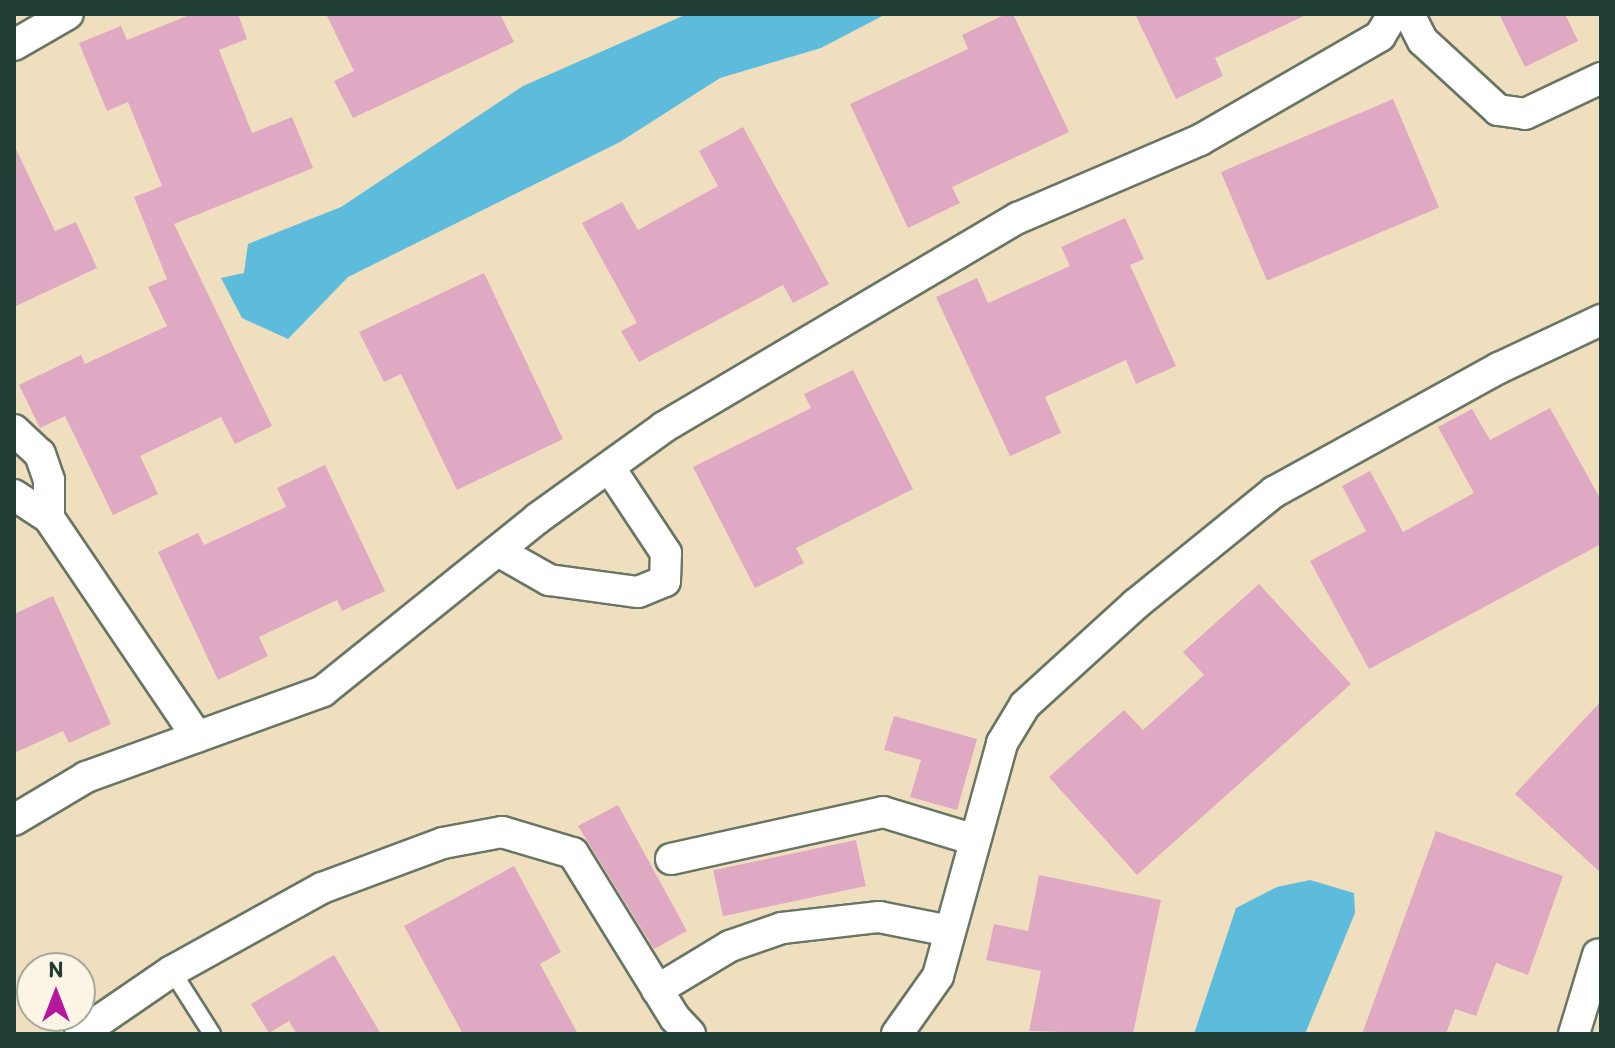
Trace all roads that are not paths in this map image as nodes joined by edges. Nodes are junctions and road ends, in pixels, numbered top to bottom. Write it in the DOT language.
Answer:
graph roads {
  1 [pos="68,14"];
  2 [pos="1393,14"];
  3 [pos="1409,14"];
  4 [pos="14,45"];
  5 [pos="1601,78"];
  6 [pos="1601,320"];
  7 [pos="14,430"];
  8 [pos="609,467"];
  9 [pos="14,495"];
  10 [pos="49,518"];
  11 [pos="498,551"];
  12 [pos="197,737"];
  13 [pos="14,820"];
  14 [pos="975,840"];
  15 [pos="671,859"];
  16 [pos="950,931"];
  17 [pos="1598,955"];
  18 [pos="172,971"];
  19 [pos="657,990"];
  20 [pos="80,1034"];
  21 [pos="212,1034"];
  22 [pos="690,1034"];
  23 [pos="897,1034"];
  24 [pos="1574,1034"];
  1 -- 4 [label="street"];
  2 -- 8 [label="street"];
  3 -- 5 [label="street"];
  6 -- 14 [label="street"];
  7 -- 10 [label="street"];
  8 -- 11 [label="street"];
  8 -- 11 [label="street"];
  9 -- 10 [label="street"];
  10 -- 12 [label="street"];
  11 -- 12 [label="street"];
  12 -- 13 [label="street"];
  14 -- 15 [label="street"];
  14 -- 16 [label="street"];
  16 -- 19 [label="street"];
  16 -- 23 [label="street"];
  17 -- 24 [label="street"];
  18 -- 19 [label="street"];
  18 -- 20 [label="street"];
  18 -- 21 [label="lane"];
  19 -- 22 [label="street"];
}
